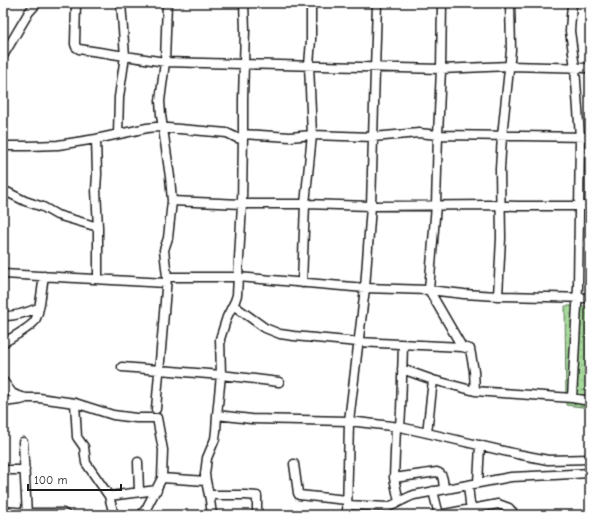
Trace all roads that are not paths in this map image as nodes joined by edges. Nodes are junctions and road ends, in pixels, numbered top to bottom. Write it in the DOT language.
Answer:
graph roads {
  1 [pos="37,3"];
  2 [pos="76,3"];
  3 [pos="120,3"];
  4 [pos="167,3"];
  5 [pos="244,3"];
  6 [pos="311,3"];
  7 [pos="377,3"];
  8 [pos="442,3"];
  9 [pos="510,3"];
  10 [pos="572,3"];
  11 [pos="3,56"];
  12 [pos="125,56"];
  13 [pos="165,62"];
  14 [pos="244,64"];
  15 [pos="309,66"];
  16 [pos="509,66"];
  17 [pos="375,67"];
  18 [pos="575,68"];
  19 [pos="590,68"];
  20 [pos="441,69"];
  21 [pos="162,127"];
  22 [pos="118,134"];
  23 [pos="312,135"];
  24 [pos="438,135"];
  25 [pos="502,136"];
  26 [pos="243,137"];
  27 [pos="373,137"];
  28 [pos="580,137"];
  29 [pos="590,137"];
  30 [pos="96,139"];
  31 [pos="3,146"];
  32 [pos="3,192"];
  33 [pos="172,201"];
  34 [pos="242,204"];
  35 [pos="305,204"];
  36 [pos="436,205"];
  37 [pos="501,205"];
  38 [pos="371,206"];
  39 [pos="579,206"];
  40 [pos="590,206"];
  41 [pos="98,228"];
  42 [pos="3,274"];
  43 [pos="44,276"];
  44 [pos="238,277"];
  45 [pos="98,279"];
  46 [pos="167,280"];
  47 [pos="302,282"];
  48 [pos="365,288"];
  49 [pos="429,290"];
  50 [pos="498,296"];
  51 [pos="578,298"];
  52 [pos="590,298"];
  53 [pos="233,305"];
  54 [pos="38,308"];
  55 [pos="3,316"];
  56 [pos="358,342"];
  57 [pos="3,343"];
  58 [pos="403,345"];
  59 [pos="462,347"];
  60 [pos="122,367"];
  61 [pos="402,369"];
  62 [pos="160,370"];
  63 [pos="222,375"];
  64 [pos="433,380"];
  65 [pos="3,381"];
  66 [pos="279,382"];
  67 [pos="475,391"];
  68 [pos="26,398"];
  69 [pos="572,398"];
  70 [pos="590,400"];
  71 [pos="3,402"];
  72 [pos="75,403"];
  73 [pos="156,409"];
  74 [pos="216,415"];
  75 [pos="349,421"];
  76 [pos="398,427"];
  77 [pos="427,433"];
  78 [pos="23,442"];
  79 [pos="480,445"];
  80 [pos="590,459"];
  81 [pos="560,460"];
  82 [pos="138,462"];
  83 [pos="294,464"];
  84 [pos="3,470"];
  85 [pos="25,470"];
  86 [pos="590,473"];
  87 [pos="561,475"];
  88 [pos="162,478"];
  89 [pos="394,478"];
  90 [pos="206,481"];
  91 [pos="478,483"];
  92 [pos="468,485"];
  93 [pos="444,489"];
  94 [pos="157,490"];
  95 [pos="433,491"];
  96 [pos="139,492"];
  97 [pos="209,495"];
  98 [pos="109,496"];
  99 [pos="399,502"];
  100 [pos="347,503"];
  101 [pos="3,511"];
  102 [pos="471,512"];
  103 [pos="27,514"];
  104 [pos="66,515"];
  105 [pos="114,515"];
  106 [pos="141,515"];
  107 [pos="212,515"];
  108 [pos="257,515"];
  109 [pos="347,515"];
  110 [pos="439,515"];
  111 [pos="514,515"];
  1 -- 11 [label="street"];
  2 -- 12 [label="street"];
  3 -- 12 [label="street"];
  4 -- 13 [label="street"];
  5 -- 14 [label="street"];
  6 -- 15 [label="street"];
  7 -- 17 [label="street"];
  8 -- 20 [label="street"];
  9 -- 16 [label="street"];
  10 -- 18 [label="street"];
  12 -- 13 [label="street"];
  12 -- 22 [label="street"];
  13 -- 14 [label="street"];
  13 -- 21 [label="street"];
  14 -- 15 [label="street"];
  14 -- 26 [label="street"];
  15 -- 17 [label="street"];
  15 -- 23 [label="street"];
  16 -- 18 [label="street"];
  16 -- 20 [label="street"];
  16 -- 25 [label="street"];
  17 -- 20 [label="street"];
  17 -- 27 [label="street"];
  18 -- 19 [label="street"];
  18 -- 28 [label="street"];
  20 -- 24 [label="street"];
  21 -- 22 [label="street"];
  21 -- 26 [label="street"];
  21 -- 33 [label="street"];
  22 -- 30 [label="street"];
  23 -- 26 [label="street"];
  23 -- 27 [label="street"];
  23 -- 35 [label="street"];
  24 -- 25 [label="street"];
  24 -- 27 [label="street"];
  24 -- 36 [label="street"];
  25 -- 28 [label="street"];
  25 -- 37 [label="street"];
  26 -- 34 [label="street"];
  27 -- 38 [label="street"];
  28 -- 29 [label="street"];
  28 -- 39 [label="street"];
  30 -- 31 [label="street"];
  30 -- 41 [label="street"];
  32 -- 41 [label="street"];
  33 -- 34 [label="street"];
  33 -- 46 [label="street"];
  34 -- 35 [label="street"];
  34 -- 44 [label="street"];
  35 -- 38 [label="street"];
  35 -- 47 [label="street"];
  36 -- 37 [label="street"];
  36 -- 38 [label="street"];
  36 -- 49 [label="street"];
  37 -- 39 [label="street"];
  37 -- 50 [label="street"];
  38 -- 48 [label="street"];
  39 -- 40 [label="street"];
  39 -- 51 [label="street"];
  41 -- 45 [label="street"];
  42 -- 43 [label="street"];
  43 -- 45 [label="street"];
  43 -- 54 [label="street"];
  44 -- 46 [label="street"];
  44 -- 47 [label="street"];
  44 -- 53 [label="street"];
  45 -- 46 [label="street"];
  46 -- 62 [label="street"];
  47 -- 48 [label="street"];
  48 -- 49 [label="street"];
  48 -- 56 [label="street"];
  49 -- 50 [label="street"];
  49 -- 59 [label="street"];
  50 -- 51 [label="street"];
  51 -- 52 [label="street"];
  51 -- 69 [label="street"];
  53 -- 56 [label="street"];
  53 -- 63 [label="street"];
  54 -- 55 [label="street"];
  54 -- 57 [label="street"];
  56 -- 58 [label="street"];
  56 -- 75 [label="street"];
  58 -- 59 [label="street"];
  58 -- 61 [label="street"];
  59 -- 67 [label="street"];
  60 -- 62 [label="street"];
  61 -- 64 [label="street"];
  61 -- 76 [label="street"];
  62 -- 63 [label="street"];
  62 -- 73 [label="street"];
  63 -- 66 [label="street"];
  63 -- 74 [label="street"];
  64 -- 67 [label="street"];
  64 -- 77 [label="street"];
  65 -- 68 [label="street"];
  67 -- 69 [label="street"];
  68 -- 71 [label="street"];
  68 -- 72 [label="street"];
  69 -- 70 [label="street"];
  72 -- 88 [label="street"];
  72 -- 98 [label="street"];
  74 -- 75 [label="street"];
  74 -- 90 [label="street"];
  75 -- 76 [label="street"];
  75 -- 100 [label="street"];
  76 -- 77 [label="street"];
  76 -- 89 [label="street"];
  77 -- 79 [label="street"];
  78 -- 85 [label="street"];
  79 -- 81 [label="street"];
  79 -- 91 [label="street"];
  80 -- 81 [label="street"];
  81 -- 87 [label="street"];
  82 -- 96 [label="street"];
  83 -- 100 [label="street"];
  84 -- 85 [label="street"];
  85 -- 103 [label="street"];
  86 -- 87 [label="street"];
  87 -- 91 [label="street"];
  88 -- 90 [label="street"];
  88 -- 94 [label="street"];
  89 -- 93 [label="street"];
  89 -- 99 [label="street"];
  90 -- 97 [label="street"];
  91 -- 92 [label="street"];
  92 -- 93 [label="street"];
  92 -- 102 [label="street"];
  93 -- 95 [label="street"];
  94 -- 96 [label="street"];
  94 -- 106 [label="street"];
  95 -- 99 [label="street"];
  95 -- 110 [label="street"];
  96 -- 98 [label="street"];
  97 -- 107 [label="street"];
  97 -- 108 [label="street"];
  98 -- 105 [label="street"];
  99 -- 100 [label="street"];
  100 -- 109 [label="street"];
  101 -- 103 [label="street"];
  102 -- 110 [label="street"];
  102 -- 111 [label="street"];
  103 -- 104 [label="street"];
}
